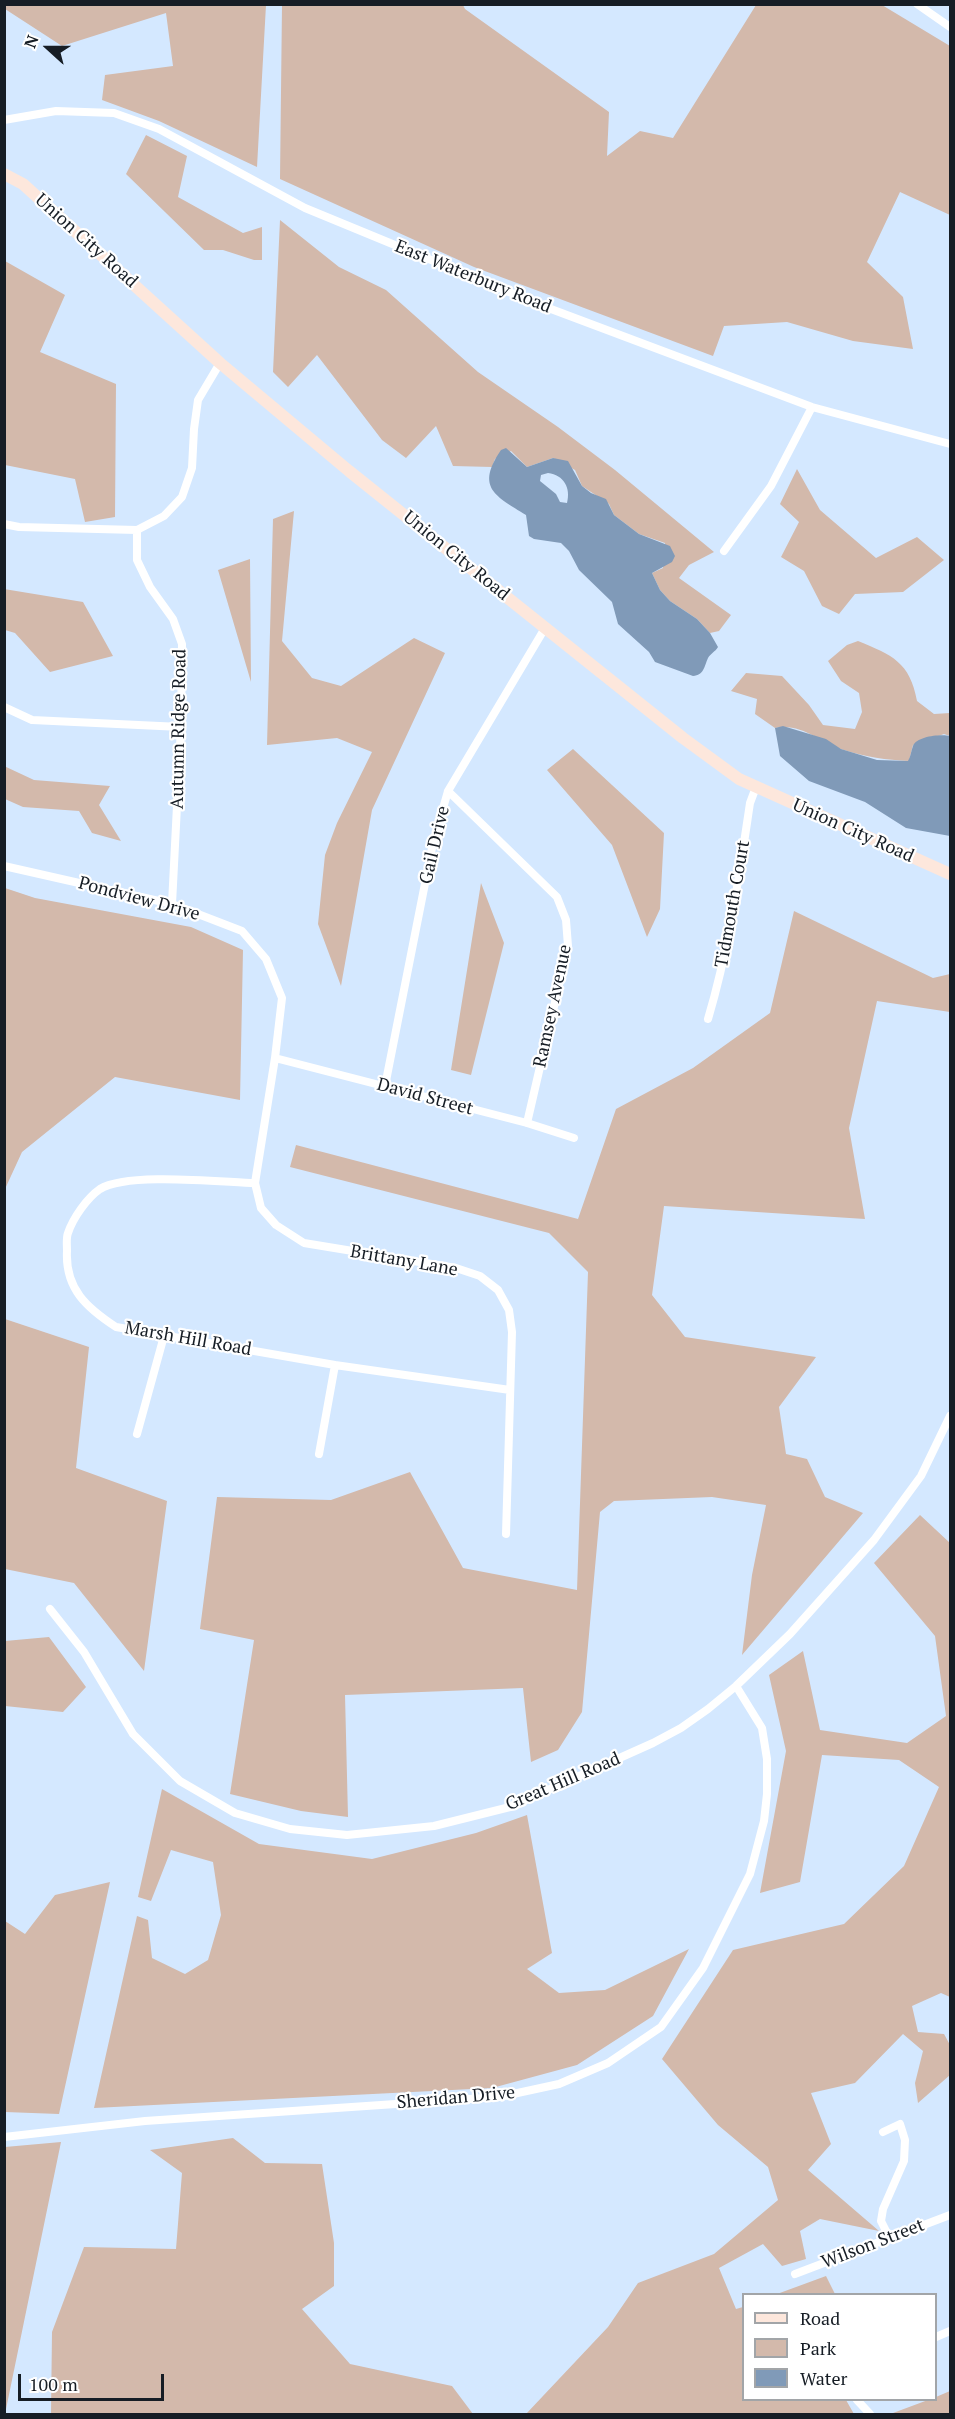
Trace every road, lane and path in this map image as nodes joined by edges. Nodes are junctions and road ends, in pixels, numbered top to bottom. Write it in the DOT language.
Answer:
graph roads {
  1 [pos="917,4"];
  2 [pos="951,27"];
  3 [pos="4,120"];
  4 [pos="4,174"];
  5 [pos="220,363"];
  6 [pos="812,407"];
  7 [pos="951,444"];
  8 [pos="4,524"];
  9 [pos="137,530"];
  10 [pos="724,551"];
  11 [pos="545,628"];
  12 [pos="4,707"];
  13 [pos="181,727"];
  14 [pos="756,788"];
  15 [pos="448,791"];
  16 [pos="4,867"];
  17 [pos="951,874"];
  18 [pos="172,904"];
  19 [pos="708,1019"];
  20 [pos="275,1058"];
  21 [pos="385,1086"];
  22 [pos="527,1123"];
  23 [pos="574,1138"];
  24 [pos="255,1183"];
  25 [pos="164,1336"];
  26 [pos="335,1365"];
  27 [pos="510,1390"];
  28 [pos="951,1416"];
  29 [pos="137,1434"];
  30 [pos="319,1454"];
  31 [pos="506,1534"];
  32 [pos="50,1609"];
  33 [pos="736,1686"];
  34 [pos="883,2132"];
  35 [pos="4,2137"];
  36 [pos="951,2215"];
  37 [pos="889,2237"];
  38 [pos="795,2274"];
  39 [pos="951,2331"];
  40 [pos="937,2337"];
  41 [pos="858,2401"];
  42 [pos="870,2415"];
  1 -- 2 [label="street"];
  3 -- 6 [label="street, East Waterbury Road"];
  4 -- 5 [label="main road, Union City Road"];
  5 -- 9 [label="street"];
  5 -- 11 [label="main road, Union City Road"];
  6 -- 7 [label="street, East Waterbury Road"];
  6 -- 10 [label="street"];
  8 -- 9 [label="street"];
  9 -- 13 [label="street, Autumn Ridge Road"];
  11 -- 14 [label="main road, Union City Road"];
  11 -- 15 [label="street, Gail Drive"];
  12 -- 13 [label="street"];
  13 -- 18 [label="street, Autumn Ridge Road"];
  14 -- 17 [label="main road, Union City Road"];
  14 -- 19 [label="street, Tidmouth Court"];
  15 -- 21 [label="street, Gail Drive"];
  15 -- 22 [label="street, Ramsey Avenue"];
  16 -- 18 [label="street, Pondview Drive"];
  18 -- 20 [label="street, Pondview Drive"];
  20 -- 21 [label="street, David Street"];
  20 -- 24 [label="street, Brittany Lane"];
  21 -- 22 [label="street, David Street"];
  22 -- 23 [label="street, David Street"];
  24 -- 25 [label="street, Marsh Hill Road"];
  24 -- 27 [label="street, Brittany Lane"];
  25 -- 26 [label="street, Marsh Hill Road"];
  25 -- 29 [label="street"];
  26 -- 27 [label="street, Marsh Hill Road"];
  26 -- 30 [label="street"];
  27 -- 31 [label="street, Brittany Lane"];
  28 -- 33 [label="street, Great Hill Road"];
  32 -- 33 [label="street, Great Hill Road"];
  33 -- 35 [label="street, Sheridan Drive"];
  34 -- 37 [label="street"];
  36 -- 37 [label="street, Wilson Street"];
  37 -- 38 [label="street, Wilson Street"];
  39 -- 40 [label="street"];
  41 -- 42 [label="street"];
}
